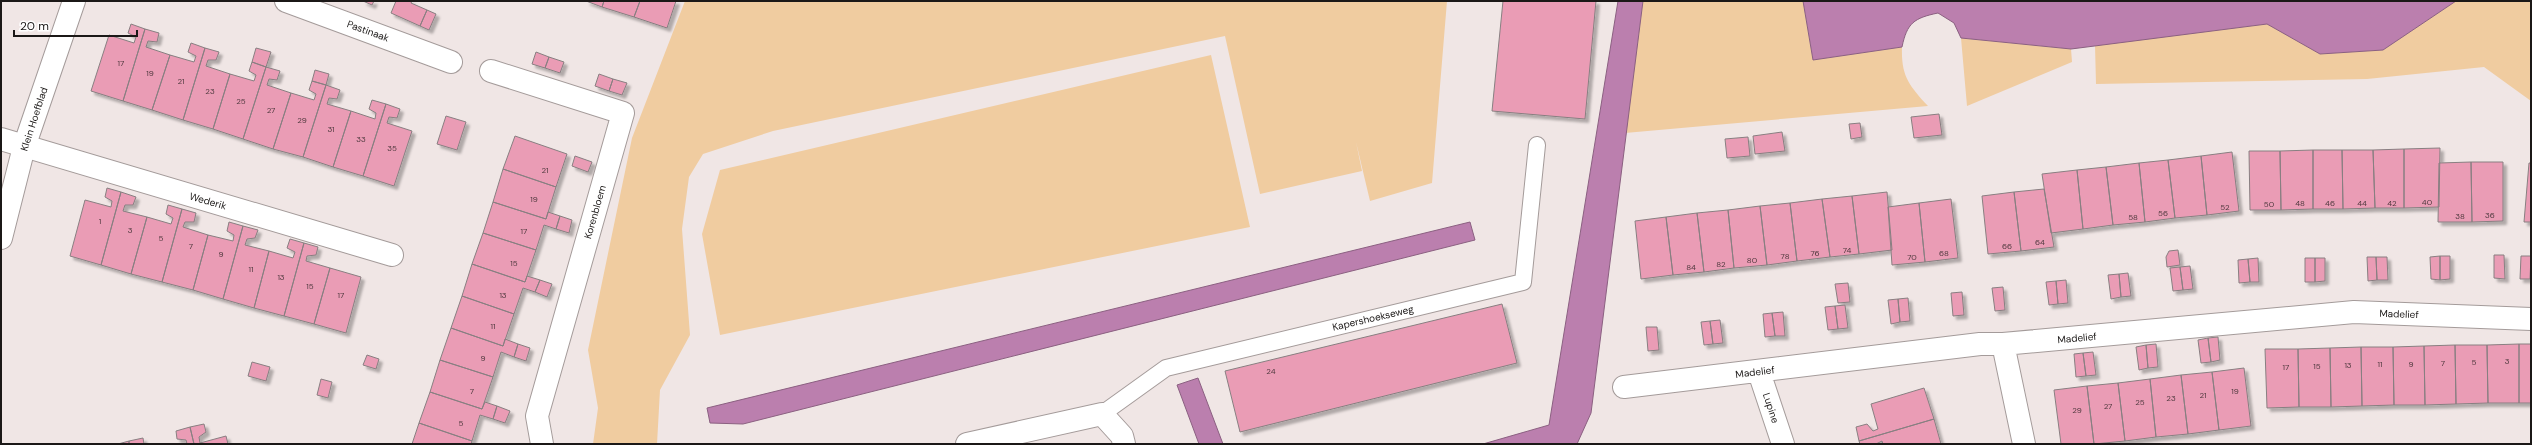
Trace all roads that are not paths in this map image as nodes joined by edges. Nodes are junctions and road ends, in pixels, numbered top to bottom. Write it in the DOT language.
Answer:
graph roads {
  1 [pos="74,1"];
  2 [pos="286,1"];
  3 [pos="451,62"];
  4 [pos="491,71"];
  5 [pos="1,139"];
  6 [pos="1537,145"];
  7 [pos="24,147"];
  8 [pos="1,238"];
  9 [pos="392,255"];
  10 [pos="2531,319"];
  11 [pos="2003,344"];
  12 [pos="1759,372"];
  13 [pos="1624,387"];
  14 [pos="1102,414"];
  15 [pos="542,444"];
  16 [pos="967,444"];
  17 [pos="1124,444"];
  18 [pos="1783,444"];
  19 [pos="2024,444"];
  1 -- 7 [label="street, Klein Hoefblad"];
  2 -- 3 [label="street, Pastinaak"];
  4 -- 15 [label="street, Korenbloem"];
  5 -- 7 [label="street, Wederik"];
  6 -- 14 [label="lane, Kapershoekseweg"];
  7 -- 8 [label="street, Klein Hoefblad"];
  7 -- 9 [label="street, Wederik"];
  10 -- 11 [label="street, Madelief"];
  11 -- 12 [label="street, Madelief"];
  11 -- 19 [label="street"];
  12 -- 13 [label="street, Madelief"];
  12 -- 18 [label="street, Lupine"];
  14 -- 16 [label="street, Kapershoekseweg"];
  14 -- 17 [label="street"];
}
